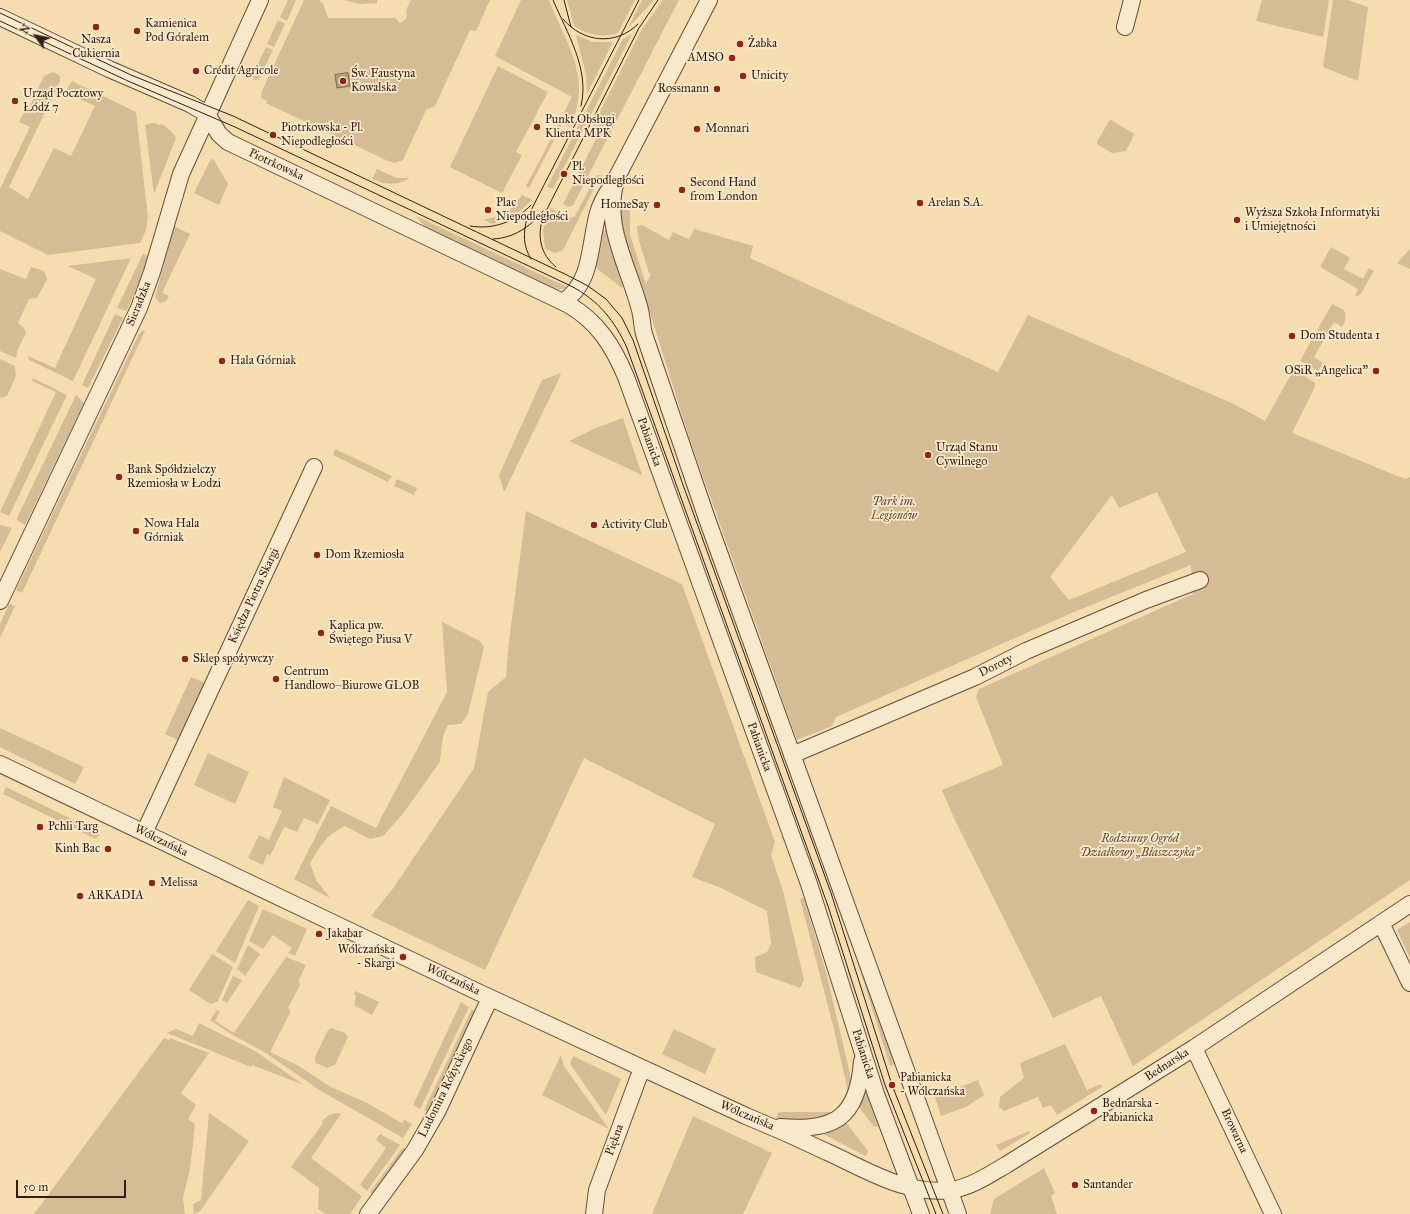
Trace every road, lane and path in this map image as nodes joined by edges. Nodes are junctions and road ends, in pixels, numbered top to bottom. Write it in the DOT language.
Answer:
graph roads {
  1 [pos="260,0"];
  2 [pos="709,0"];
  3 [pos="1132,0"];
  4 [pos="0,17"];
  5 [pos="1125,27"];
  6 [pos="207,114"];
  7 [pos="618,175"];
  8 [pos="563,302"];
  9 [pos="314,468"];
  10 [pos="1200,580"];
  11 [pos="0,601"];
  12 [pos="792,755"];
  13 [pos="0,764"];
  14 [pos="144,833"];
  15 [pos="1410,904"];
  16 [pos="1381,923"];
  17 [pos="1410,983"];
  18 [pos="490,998"];
  19 [pos="1194,1048"];
  20 [pos="863,1056"];
  21 [pos="642,1068"];
  22 [pos="773,1126"];
  23 [pos="910,1188"];
  24 [pos="950,1190"];
  25 [pos="368,1214"];
  26 [pos="594,1214"];
  27 [pos="921,1214"];
  28 [pos="958,1214"];
  29 [pos="1273,1214"];
  1 -- 6 [label="street, Sieradzka"];
  2 -- 7 [label="street"];
  3 -- 5 [label="street"];
  4 -- 6 [label="street, Piotrkowska"];
  6 -- 8 [label="street, Piotrkowska"];
  6 -- 11 [label="street, Sieradzka"];
  7 -- 8 [label="street"];
  7 -- 12 [label="street"];
  8 -- 20 [label="street, Pabianicka"];
  9 -- 14 [label="street, Księdza Piotra Skargi"];
  10 -- 12 [label="street, Doroty"];
  12 -- 24 [label="street"];
  13 -- 14 [label="street, Wólczańska"];
  14 -- 18 [label="street, Wólczańska"];
  15 -- 16 [label="street, Bednarska"];
  16 -- 17 [label="street"];
  16 -- 19 [label="street, Bednarska"];
  18 -- 21 [label="street, Wólczańska"];
  18 -- 25 [label="street, Ludomira Różyckiego"];
  19 -- 24 [label="street, Bednarska"];
  19 -- 29 [label="street, Browarna"];
  20 -- 22 [label="street"];
  20 -- 23 [label="street, Pabianicka"];
  21 -- 22 [label="street, Wólczańska"];
  21 -- 26 [label="street, Piękna"];
  22 -- 23 [label="street, Wólczańska"];
  23 -- 24 [label="street, Bednarska"];
  23 -- 27 [label="street, Pabianicka"];
  24 -- 28 [label="street"];
}
